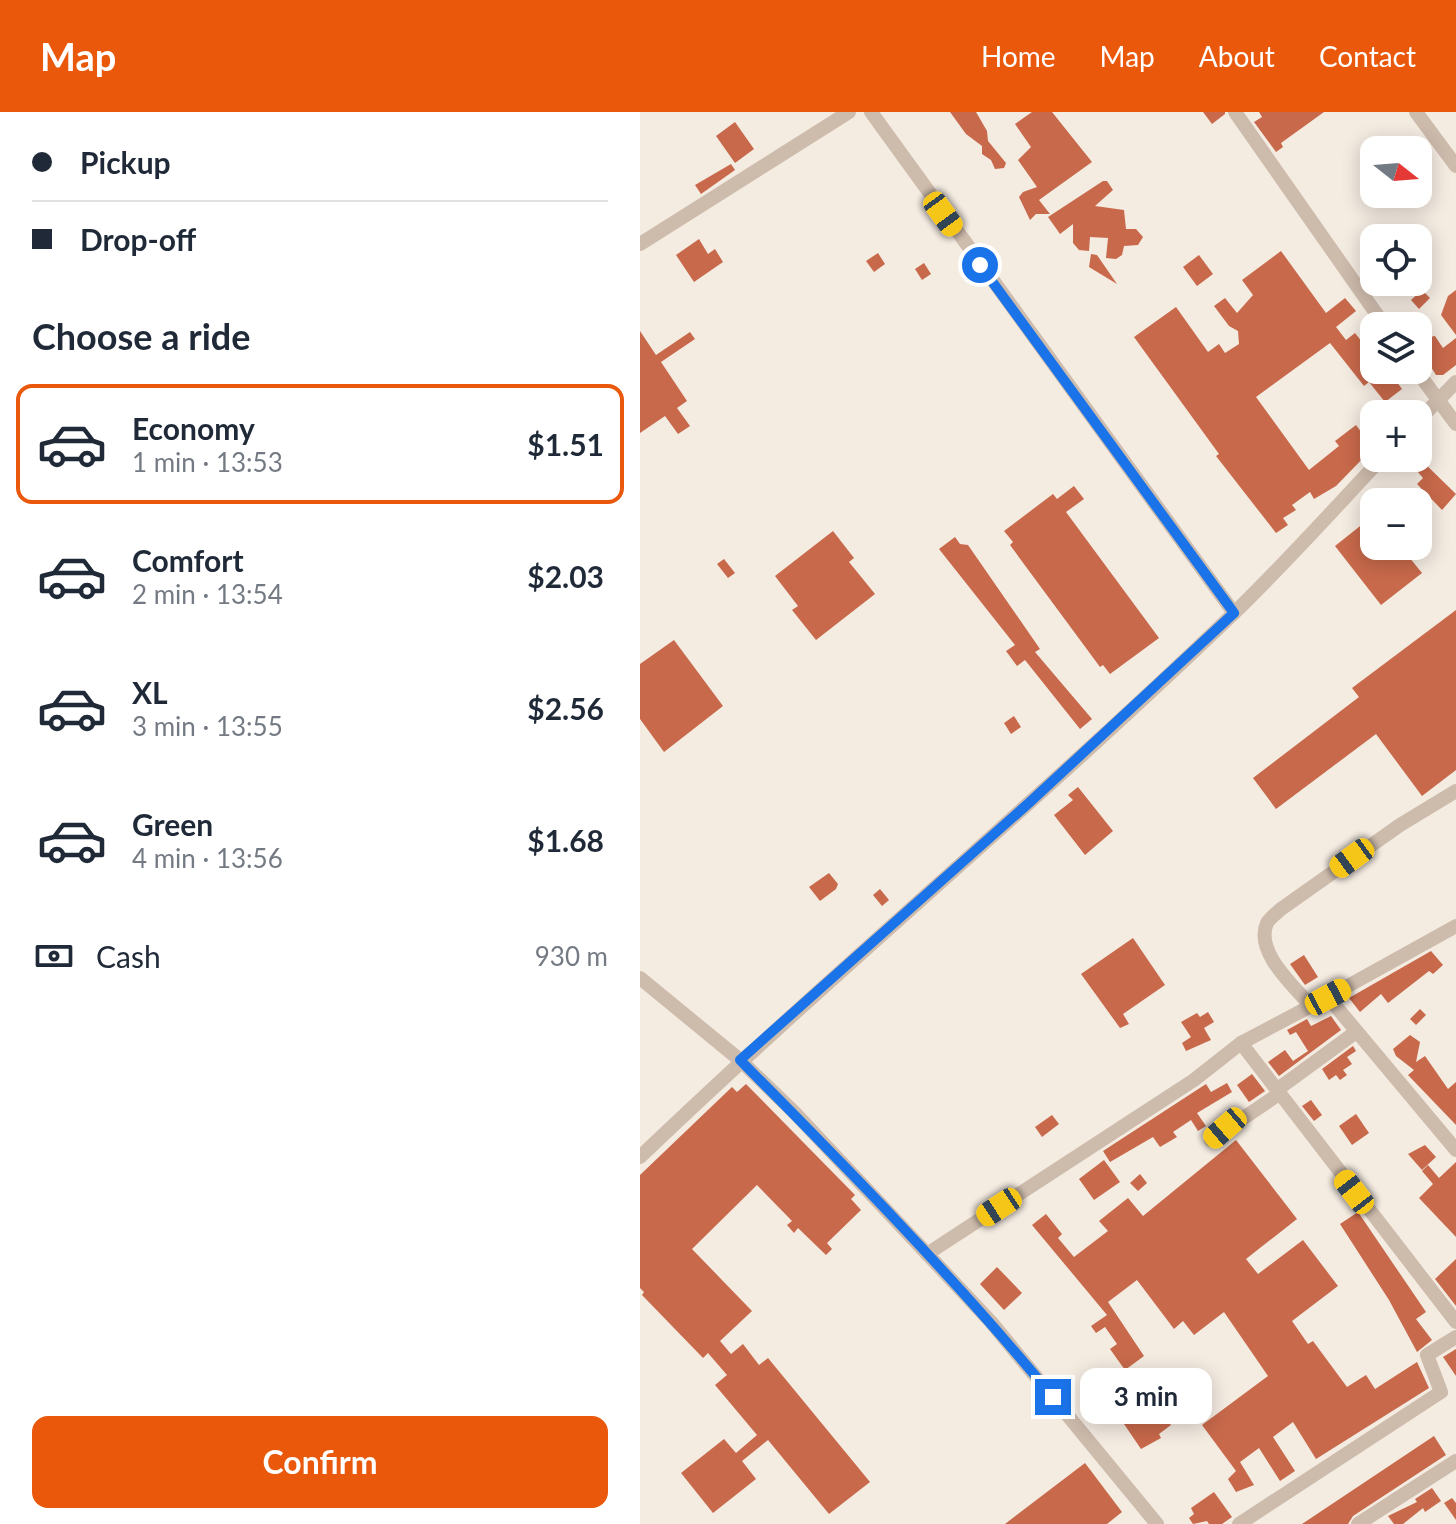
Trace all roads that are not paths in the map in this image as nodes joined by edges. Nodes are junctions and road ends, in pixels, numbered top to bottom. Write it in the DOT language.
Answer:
graph roads {
  1 [pos="849,112"];
  2 [pos="871,112"];
  3 [pos="1235,112"];
  4 [pos="1416,112"];
  5 [pos="1456,166"];
  6 [pos="640,244"];
  7 [pos="1375,312"];
  8 [pos="1456,382"];
  9 [pos="1426,384"];
  10 [pos="1437,400"];
  11 [pos="1432,406"];
  12 [pos="1456,424"];
  13 [pos="1369,472"];
  14 [pos="1234,613"];
  15 [pos="1456,791"];
  16 [pos="1456,926"];
  17 [pos="640,978"];
  18 [pos="1328,997"];
  19 [pos="1311,1006"];
  20 [pos="1356,1032"];
  21 [pos="1241,1043"];
  22 [pos="740,1060"];
  23 [pos="1278,1089"];
  24 [pos="1211,1140"];
  25 [pos="1456,1150"];
  26 [pos="640,1157"];
  27 [pos="927,1254"];
  28 [pos="1456,1322"];
  29 [pos="1456,1337"];
  30 [pos="1456,1461"];
  31 [pos="1152,1522"];
  32 [pos="1239,1524"];
  33 [pos="1358,1524"];
  1 -- 6 [label="street"];
  2 -- 14 [label="street"];
  3 -- 7 [label="street"];
  4 -- 5 [label="street"];
  8 -- 10 [label="street"];
  9 -- 10 [label="street"];
  10 -- 11 [label="street"];
  10 -- 12 [label="street"];
  13 -- 14 [label="street"];
  14 -- 22 [label="street"];
  15 -- 19 [label="street"];
  16 -- 18 [label="street"];
  17 -- 22 [label="street"];
  18 -- 19 [label="street"];
  18 -- 20 [label="street"];
  19 -- 21 [label="street"];
  20 -- 23 [label="street"];
  20 -- 25 [label="street"];
  21 -- 23 [label="street"];
  21 -- 27 [label="street"];
  22 -- 26 [label="street"];
  22 -- 27 [label="street"];
  23 -- 24 [label="street"];
  23 -- 28 [label="street"];
  27 -- 31 [label="street"];
  29 -- 32 [label="street"];
  30 -- 33 [label="street"];
}
